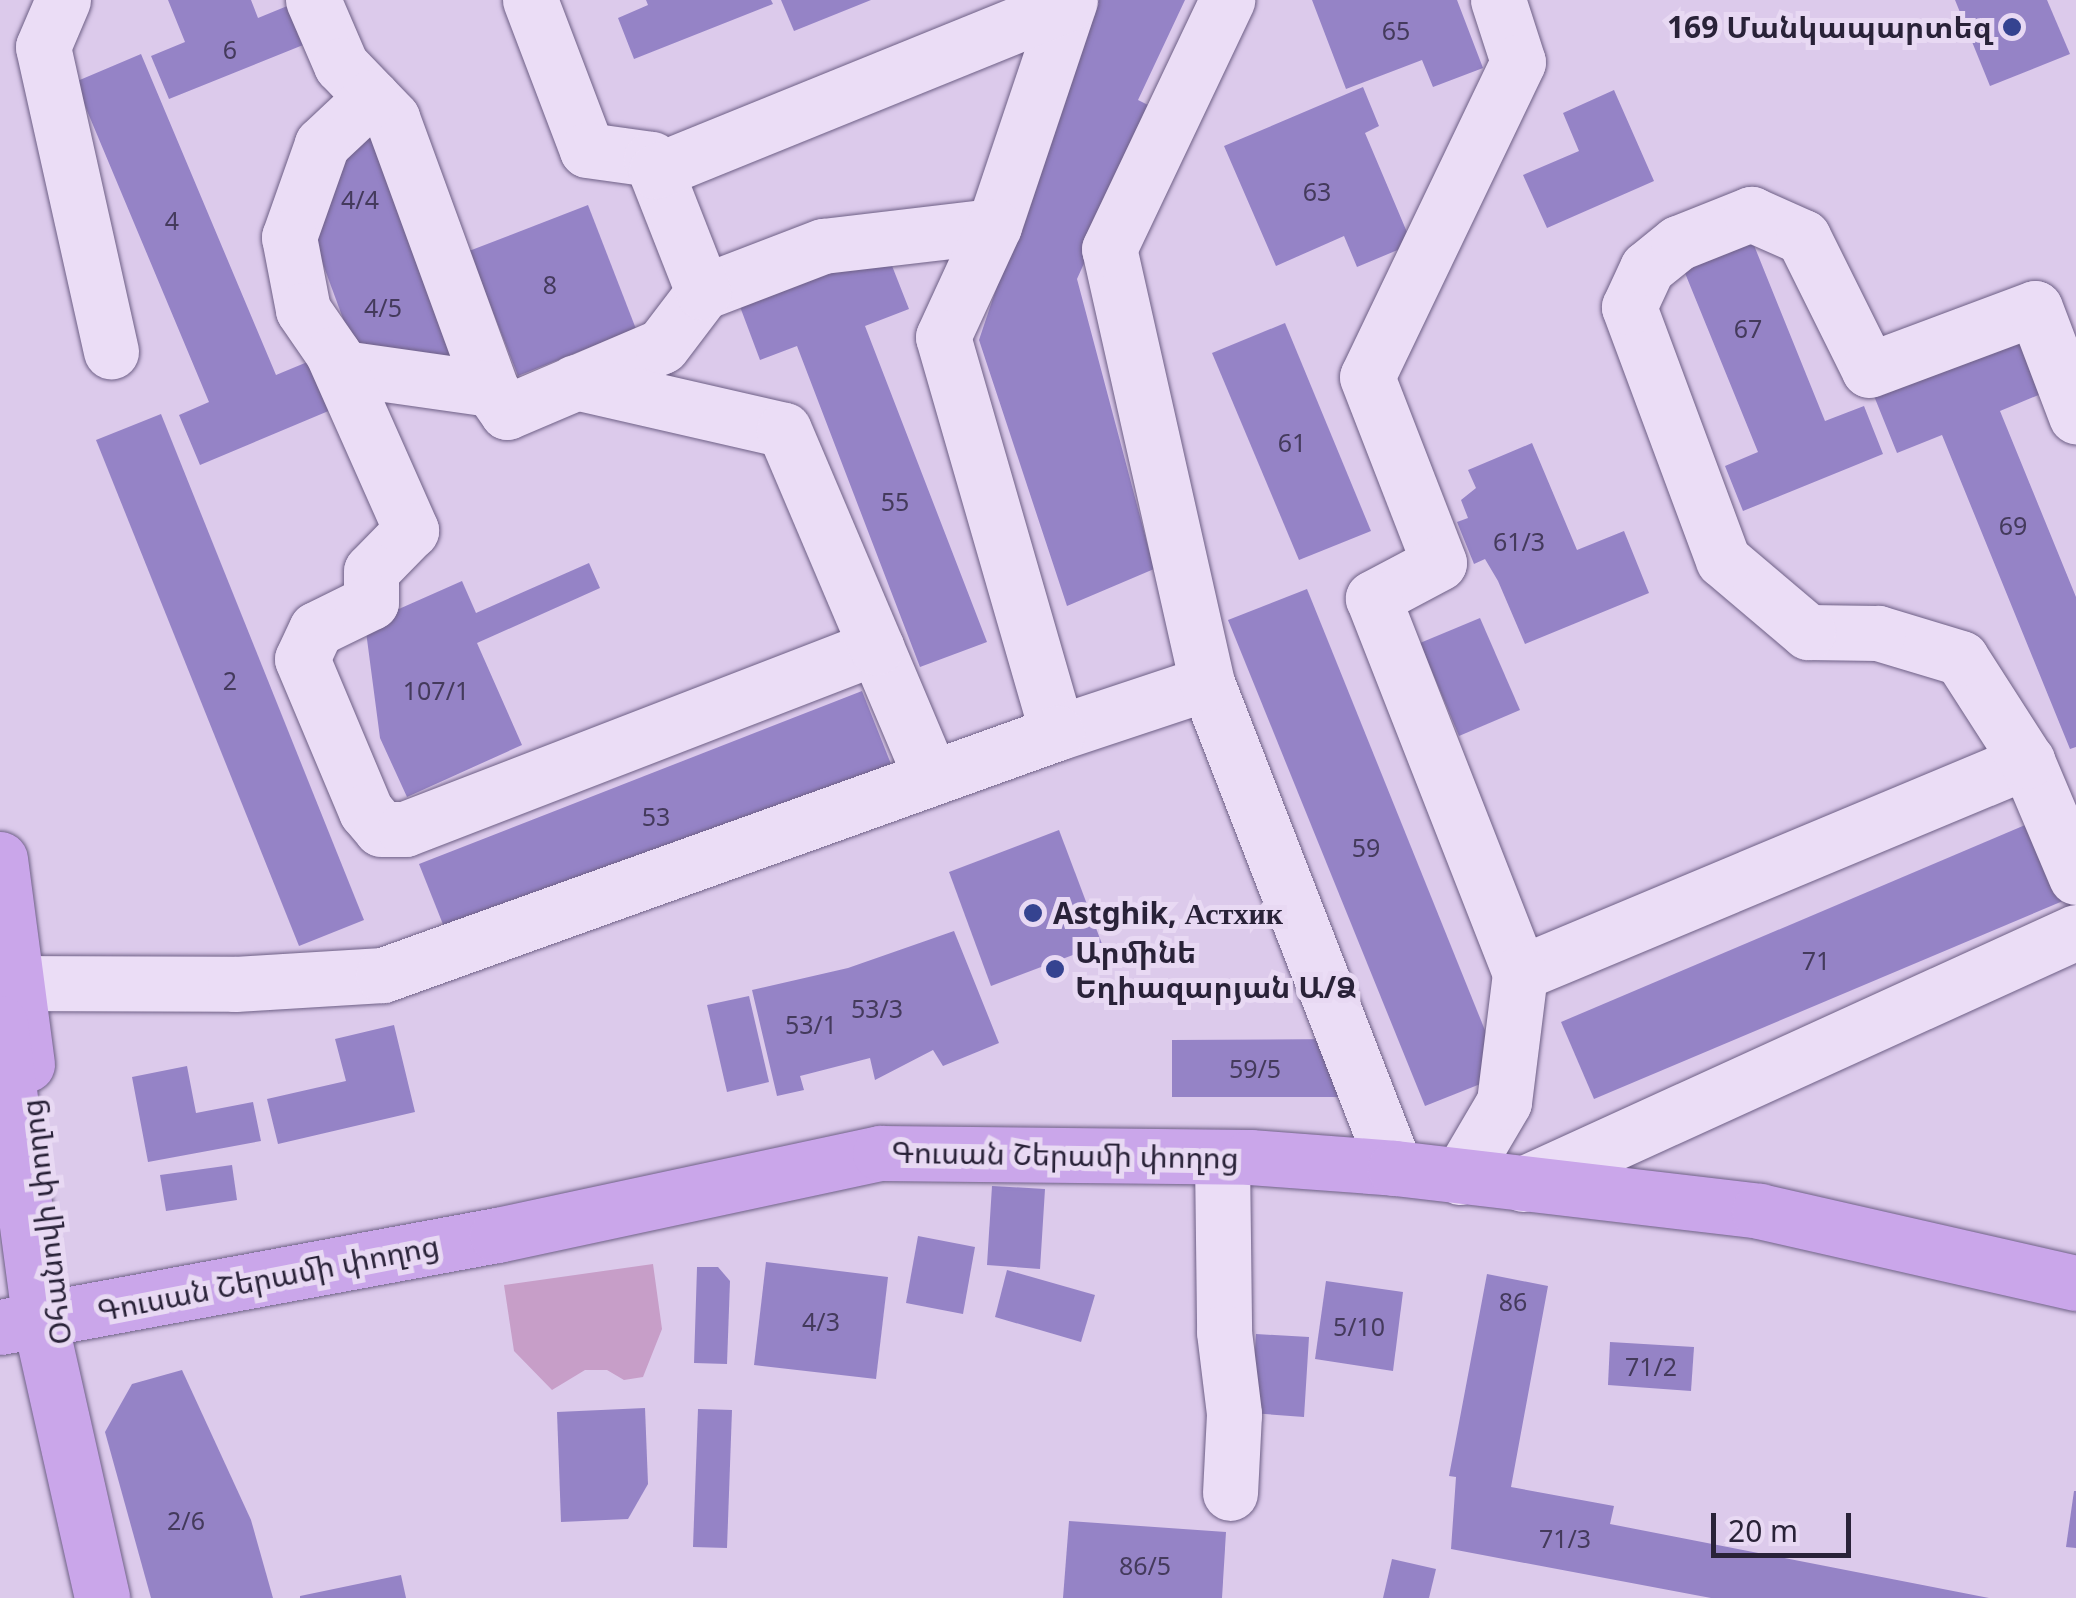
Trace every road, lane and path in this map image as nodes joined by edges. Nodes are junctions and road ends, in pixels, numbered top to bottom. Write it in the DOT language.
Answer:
graph roads {
  1 [pos="63,0"];
  2 [pos="313,0"];
  3 [pos="530,0"];
  4 [pos="1228,0"];
  5 [pos="1498,0"];
  6 [pos="1069,2"];
  7 [pos="372,96"];
  8 [pos="656,172"];
  9 [pos="994,226"];
  10 [pos="703,292"];
  11 [pos="112,351"];
  12 [pos="333,354"];
  13 [pos="574,382"];
  14 [pos="491,389"];
  15 [pos="2076,416"];
  16 [pos="876,647"];
  17 [pos="1206,684"];
  18 [pos="1058,733"];
  19 [pos="2027,761"];
  20 [pos="932,777"];
  21 [pos="0,859"];
  22 [pos="2076,877"];
  23 [pos="2076,932"];
  24 [pos="1520,973"];
  25 [pos="5,997"];
  26 [pos="1222,1158"];
  27 [pos="1395,1168"];
  28 [pos="1460,1177"];
  29 [pos="1523,1184"];
  30 [pos="2076,1282"];
  31 [pos="33,1322"];
  32 [pos="1230,1493"];
  33 [pos="102,1598"];
  1 -- 11 [label="lane"];
  2 -- 7 [label="lane"];
  3 -- 8 [label="lane"];
  4 -- 17 [label="lane"];
  5 -- 24 [label="lane"];
  6 -- 8 [label="lane"];
  6 -- 9 [label="lane"];
  7 -- 12 [label="lane"];
  7 -- 14 [label="lane"];
  8 -- 10 [label="lane"];
  9 -- 10 [label="lane"];
  9 -- 18 [label="lane"];
  10 -- 13 [label="lane"];
  12 -- 14 [label="lane"];
  12 -- 16 [label="lane"];
  13 -- 14 [label="lane"];
  13 -- 16 [label="lane"];
  15 -- 19 [label="lane"];
  16 -- 20 [label="lane"];
  17 -- 18 [label="lane"];
  17 -- 27 [label="lane"];
  18 -- 20 [label="lane"];
  19 -- 22 [label="lane"];
  19 -- 24 [label="lane"];
  20 -- 25 [label="lane"];
  21 -- 25 [label="main road, Օհանովի փողոց"];
  23 -- 29 [label="lane"];
  24 -- 28 [label="lane"];
  25 -- 31 [label="main road, Օհանովի փողոց"];
  26 -- 27 [label="main road, Գուսան Շերամի փողոց"];
  26 -- 31 [label="main road, Գուսան Շերամի փողոց"];
  26 -- 32 [label="lane"];
  27 -- 28 [label="main road, Գուսան Շերամի փողոց"];
  28 -- 29 [label="main road, Գուսան Շերամի փողոց"];
  29 -- 30 [label="main road, Գուսան Շերամի փողոց"];
  31 -- 33 [label="main road, Օհանովի փողոց"];
}
